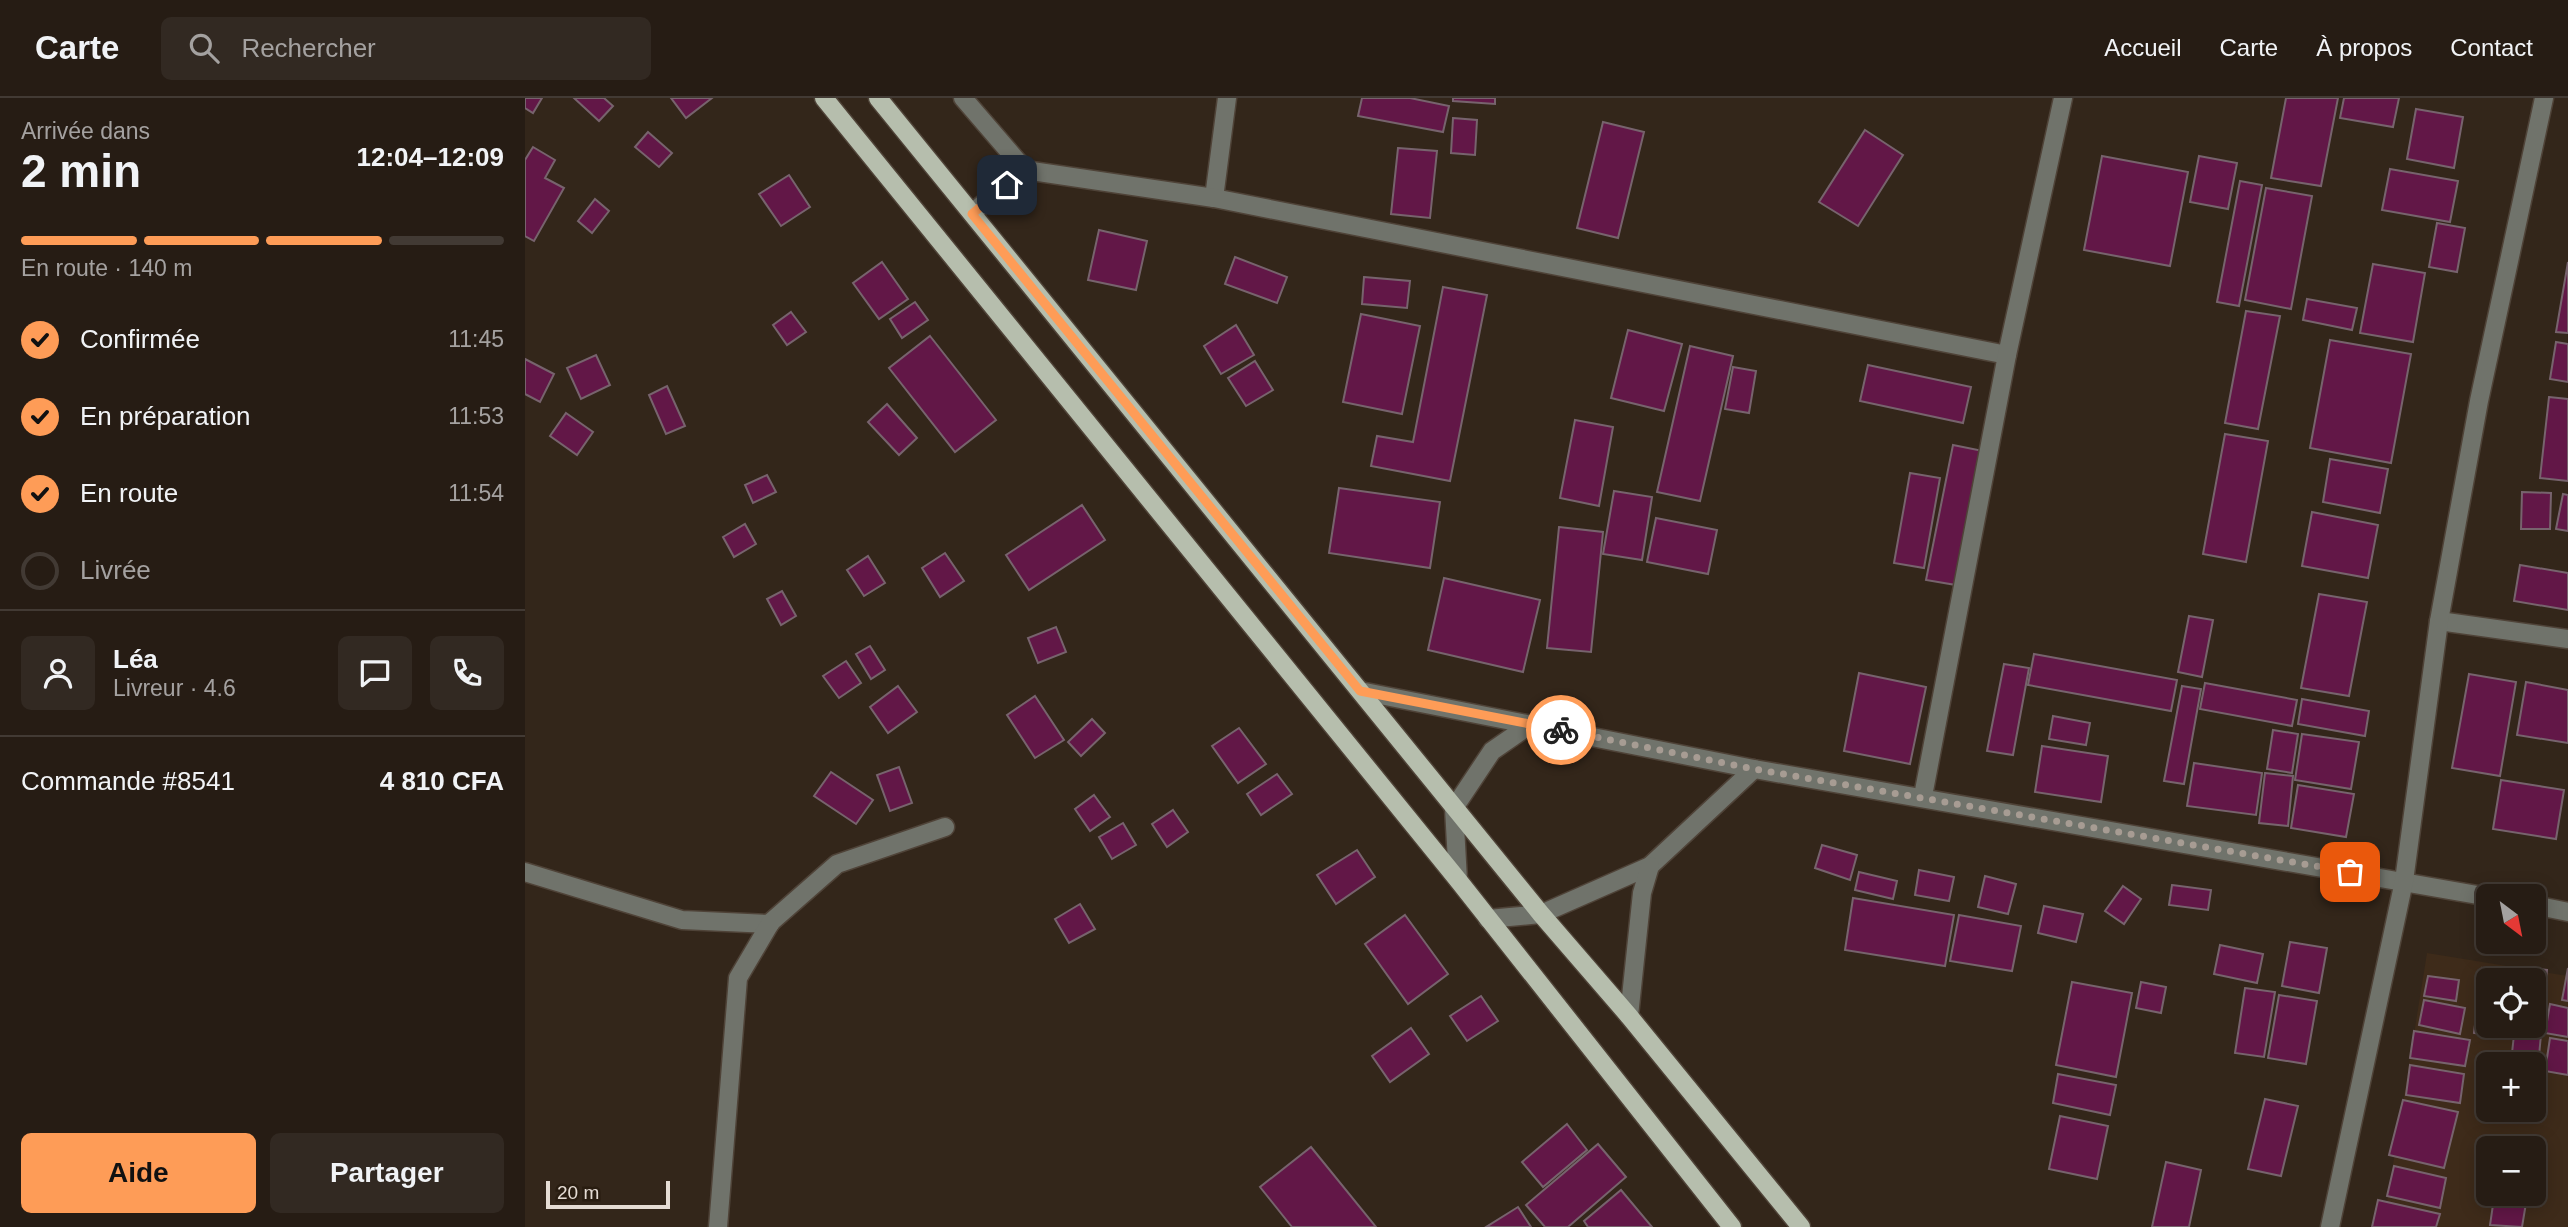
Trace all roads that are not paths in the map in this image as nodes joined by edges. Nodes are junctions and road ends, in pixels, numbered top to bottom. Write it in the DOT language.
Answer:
graph roads {
  1 [pos="824,98"];
  2 [pos="878,98"];
  3 [pos="963,98"];
  4 [pos="1227,98"];
  5 [pos="2063,98"];
  6 [pos="2544,98"];
  7 [pos="1025,170"];
  8 [pos="1214,198"];
  9 [pos="972,214"];
  10 [pos="2007,355"];
  11 [pos="2439,621"];
  12 [pos="2568,639"];
  13 [pos="1360,691"];
  14 [pos="1531,724"];
  15 [pos="1754,769"];
  16 [pos="1923,796"];
  17 [pos="1454,807"];
  18 [pos="945,827"];
  19 [pos="1650,866"];
  20 [pos="525,872"];
  21 [pos="1458,880"];
  22 [pos="2404,881"];
  23 [pos="2476,895"];
  24 [pos="2546,907"];
  25 [pos="2568,912"];
  26 [pos="1541,914"];
  27 [pos="1488,919"];
  28 [pos="770,924"];
  29 [pos="1629,1016"];
  30 [pos="718,1227"];
  31 [pos="1732,1227"];
  32 [pos="1801,1227"];
  33 [pos="2330,1227"];
  1 -- 21 [label="main road"];
  2 -- 9 [label="main road"];
  3 -- 7 [label="street"];
  4 -- 8 [label="street"];
  5 -- 10 [label="street"];
  6 -- 11 [label="street"];
  7 -- 8 [label="street"];
  7 -- 9 [label="street"];
  8 -- 10 [label="street"];
  9 -- 13 [label="main road"];
  10 -- 16 [label="street"];
  11 -- 12 [label="street"];
  11 -- 22 [label="street"];
  13 -- 14 [label="street"];
  13 -- 17 [label="main road"];
  14 -- 15 [label="street"];
  14 -- 17 [label="street"];
  15 -- 16 [label="street"];
  15 -- 19 [label="street"];
  16 -- 22 [label="street"];
  17 -- 21 [label="street"];
  17 -- 26 [label="main road"];
  18 -- 28 [label="street"];
  19 -- 26 [label="street"];
  19 -- 29 [label="street"];
  20 -- 28 [label="street"];
  21 -- 27 [label="main road"];
  22 -- 23 [label="street"];
  22 -- 33 [label="street"];
  24 -- 25 [label="street"];
  26 -- 27 [label="street"];
  26 -- 29 [label="main road"];
  27 -- 31 [label="main road"];
  28 -- 30 [label="street"];
  29 -- 32 [label="main road"];
}
